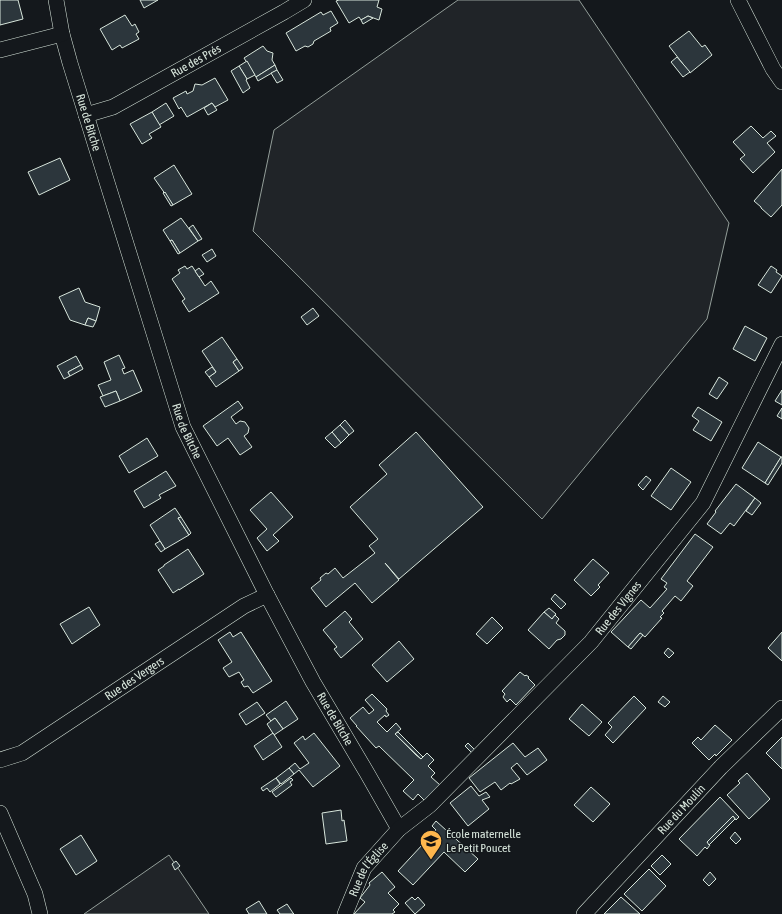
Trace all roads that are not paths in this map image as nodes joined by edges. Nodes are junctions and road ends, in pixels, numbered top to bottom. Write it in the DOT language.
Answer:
graph roads {
  1 [pos="56,0"];
  2 [pos="304,0"];
  3 [pos="738,0"];
  4 [pos="62,34"];
  5 [pos="0,50"];
  6 [pos="782,82"];
  7 [pos="86,115"];
  8 [pos="782,344"];
  9 [pos="267,595"];
  10 [pos="782,708"];
  11 [pos="0,760"];
  12 [pos="0,813"];
  13 [pos="399,830"];
  14 [pos="40,914"];
  15 [pos="345,914"];
  16 [pos="584,914"];
  1 -- 4 [label="street, Rue de Bitche"];
  2 -- 7 [label="street, Rue des Prés"];
  3 -- 6 [label="street"];
  4 -- 5 [label="street"];
  4 -- 7 [label="street, Rue de Bitche"];
  7 -- 9 [label="street, Rue de Bitche"];
  8 -- 13 [label="street, Rue des Vignes"];
  9 -- 11 [label="street, Rue des Vergers"];
  9 -- 13 [label="street, Rue de Bitche"];
  10 -- 16 [label="street, Rue du Moulin"];
  12 -- 14 [label="street"];
  13 -- 15 [label="street, Rue de l'Église"];
}
